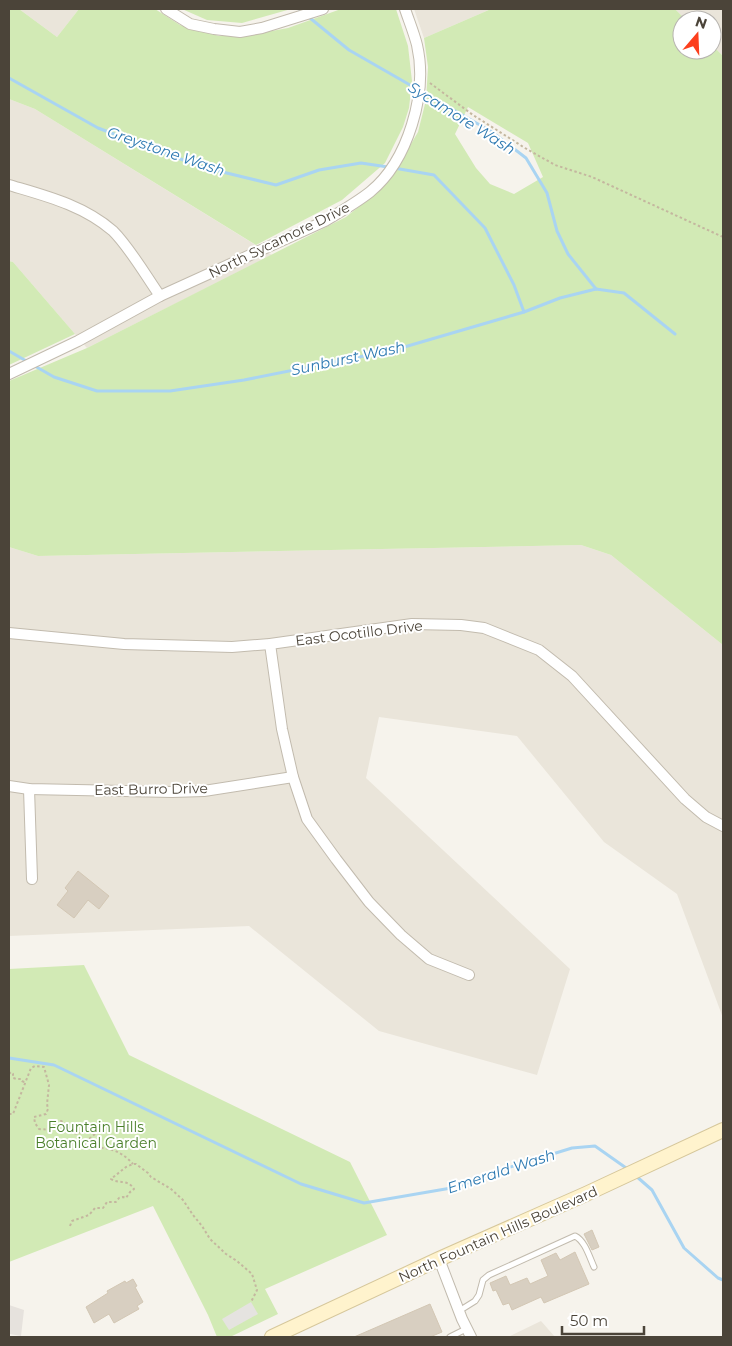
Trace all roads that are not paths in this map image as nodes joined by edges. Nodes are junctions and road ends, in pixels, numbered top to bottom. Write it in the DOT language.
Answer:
graph roads {
  1 [pos="166,9"];
  2 [pos="323,9"];
  3 [pos="405,9"];
  4 [pos="9,185"];
  5 [pos="160,296"];
  6 [pos="9,374"];
  7 [pos="9,633"];
  8 [pos="270,644"];
  9 [pos="293,777"];
  10 [pos="9,786"];
  11 [pos="30,789"];
  12 [pos="723,826"];
  13 [pos="32,880"];
  14 [pos="469,975"];
  15 [pos="723,1130"];
  16 [pos="439,1259"];
  17 [pos="594,1267"];
  18 [pos="459,1311"];
  19 [pos="469,1333"];
  20 [pos="272,1337"];
  21 [pos="450,1337"];
  1 -- 2 [label="street"];
  3 -- 5 [label="street, North Sycamore Drive"];
  4 -- 5 [label="street"];
  5 -- 6 [label="street, North Sycamore Drive"];
  7 -- 8 [label="street, East Ocotillo Drive"];
  8 -- 9 [label="street"];
  8 -- 12 [label="street, East Ocotillo Drive"];
  9 -- 11 [label="street, East Burro Drive"];
  9 -- 14 [label="street"];
  10 -- 11 [label="street, East Burro Drive"];
  11 -- 13 [label="street"];
  15 -- 16 [label="main road, North Fountain Hills Boulevard"];
  16 -- 18 [label="street"];
  16 -- 20 [label="main road, North Fountain Hills Boulevard"];
  17 -- 18 [label="lane"];
  18 -- 19 [label="street"];
  19 -- 21 [label="lane"];
}
